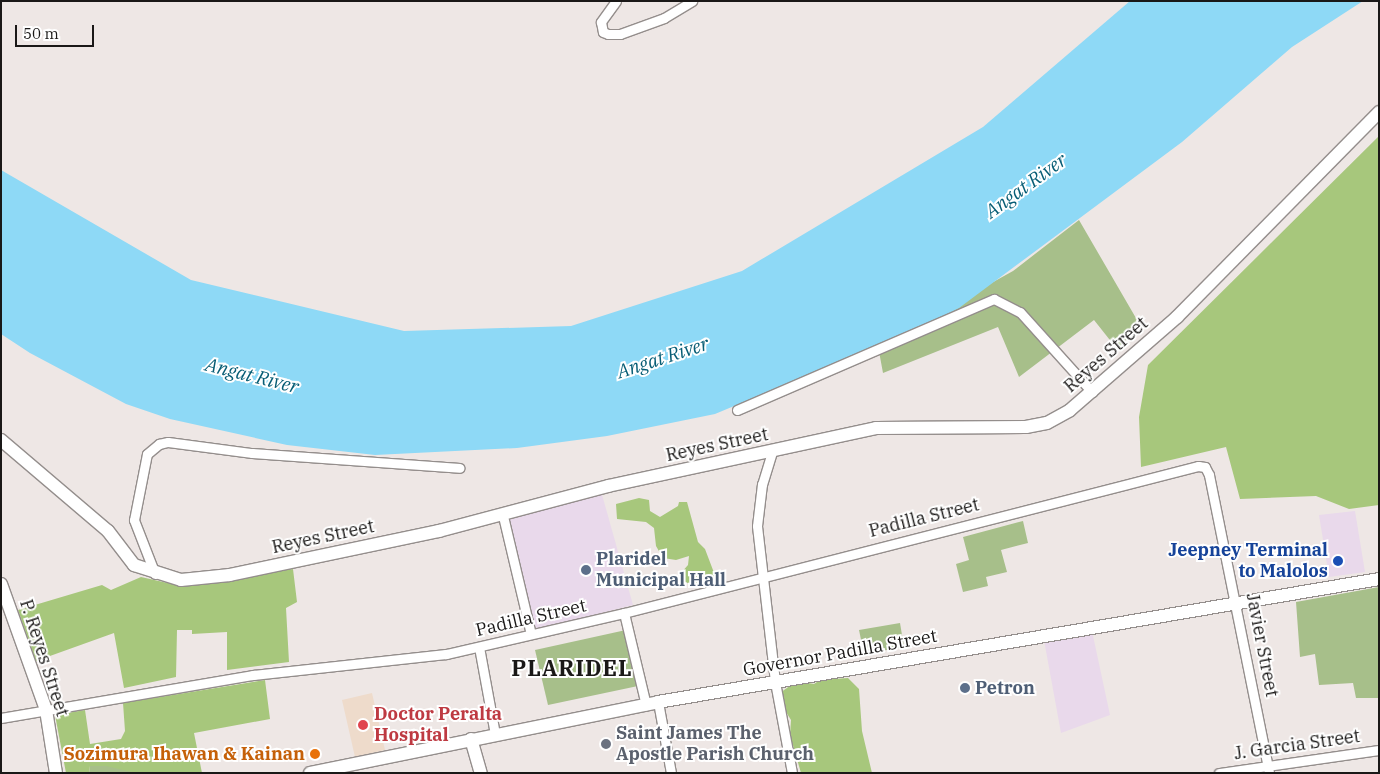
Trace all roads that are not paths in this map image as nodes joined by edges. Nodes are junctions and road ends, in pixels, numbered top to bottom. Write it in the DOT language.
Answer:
graph roads {
  1 [pos="616,1"];
  2 [pos="692,1"];
  3 [pos="1379,112"];
  4 [pos="1092,392"];
  5 [pos="737,410"];
  6 [pos="1,440"];
  7 [pos="772,452"];
  8 [pos="1205,467"];
  9 [pos="459,468"];
  10 [pos="503,516"];
  11 [pos="155,574"];
  12 [pos="763,575"];
  13 [pos="1379,579"];
  14 [pos="1,584"];
  15 [pos="1237,602"];
  16 [pos="624,613"];
  17 [pos="531,634"];
  18 [pos="479,647"];
  19 [pos="775,682"];
  20 [pos="652,703"];
  21 [pos="46,710"];
  22 [pos="1,718"];
  23 [pos="495,734"];
  24 [pos="471,739"];
  25 [pos="1379,750"];
  26 [pos="1268,769"];
  27 [pos="56,773"];
  28 [pos="310,773"];
  29 [pos="481,773"];
  30 [pos="671,773"];
  31 [pos="792,773"];
  32 [pos="1219,773"];
  1 -- 2 [label="street"];
  3 -- 4 [label="street, Reyes Street"];
  4 -- 5 [label="street"];
  4 -- 7 [label="street, Reyes Street"];
  6 -- 11 [label="street, Reyes Street"];
  7 -- 10 [label="street, Reyes Street"];
  7 -- 12 [label="street"];
  8 -- 12 [label="street, Padilla Street"];
  8 -- 15 [label="street, Javier Street"];
  9 -- 11 [label="street"];
  10 -- 11 [label="street, Reyes Street"];
  10 -- 17 [label="street"];
  12 -- 16 [label="street, Padilla Street"];
  12 -- 19 [label="street"];
  13 -- 15 [label="street, Governor Padilla Street"];
  14 -- 21 [label="street, P. Reyes Street"];
  15 -- 19 [label="street, Governor Padilla Street"];
  15 -- 26 [label="street, Javier Street"];
  16 -- 17 [label="street, Padilla Street"];
  16 -- 20 [label="street"];
  17 -- 18 [label="street, Padilla Street"];
  18 -- 21 [label="street, Padilla Street"];
  18 -- 23 [label="street"];
  19 -- 20 [label="street, Governor Padilla Street"];
  19 -- 31 [label="street"];
  20 -- 23 [label="street, Governor Padilla Street"];
  20 -- 30 [label="street"];
  21 -- 22 [label="street, Padilla Street"];
  21 -- 27 [label="street, P. Reyes Street"];
  23 -- 24 [label="street, Governor Padilla Street"];
  24 -- 28 [label="street, Governor Padilla Street"];
  24 -- 29 [label="street"];
  25 -- 26 [label="street, J. Garcia Street"];
  26 -- 32 [label="street, J. Garcia Street"];
}
